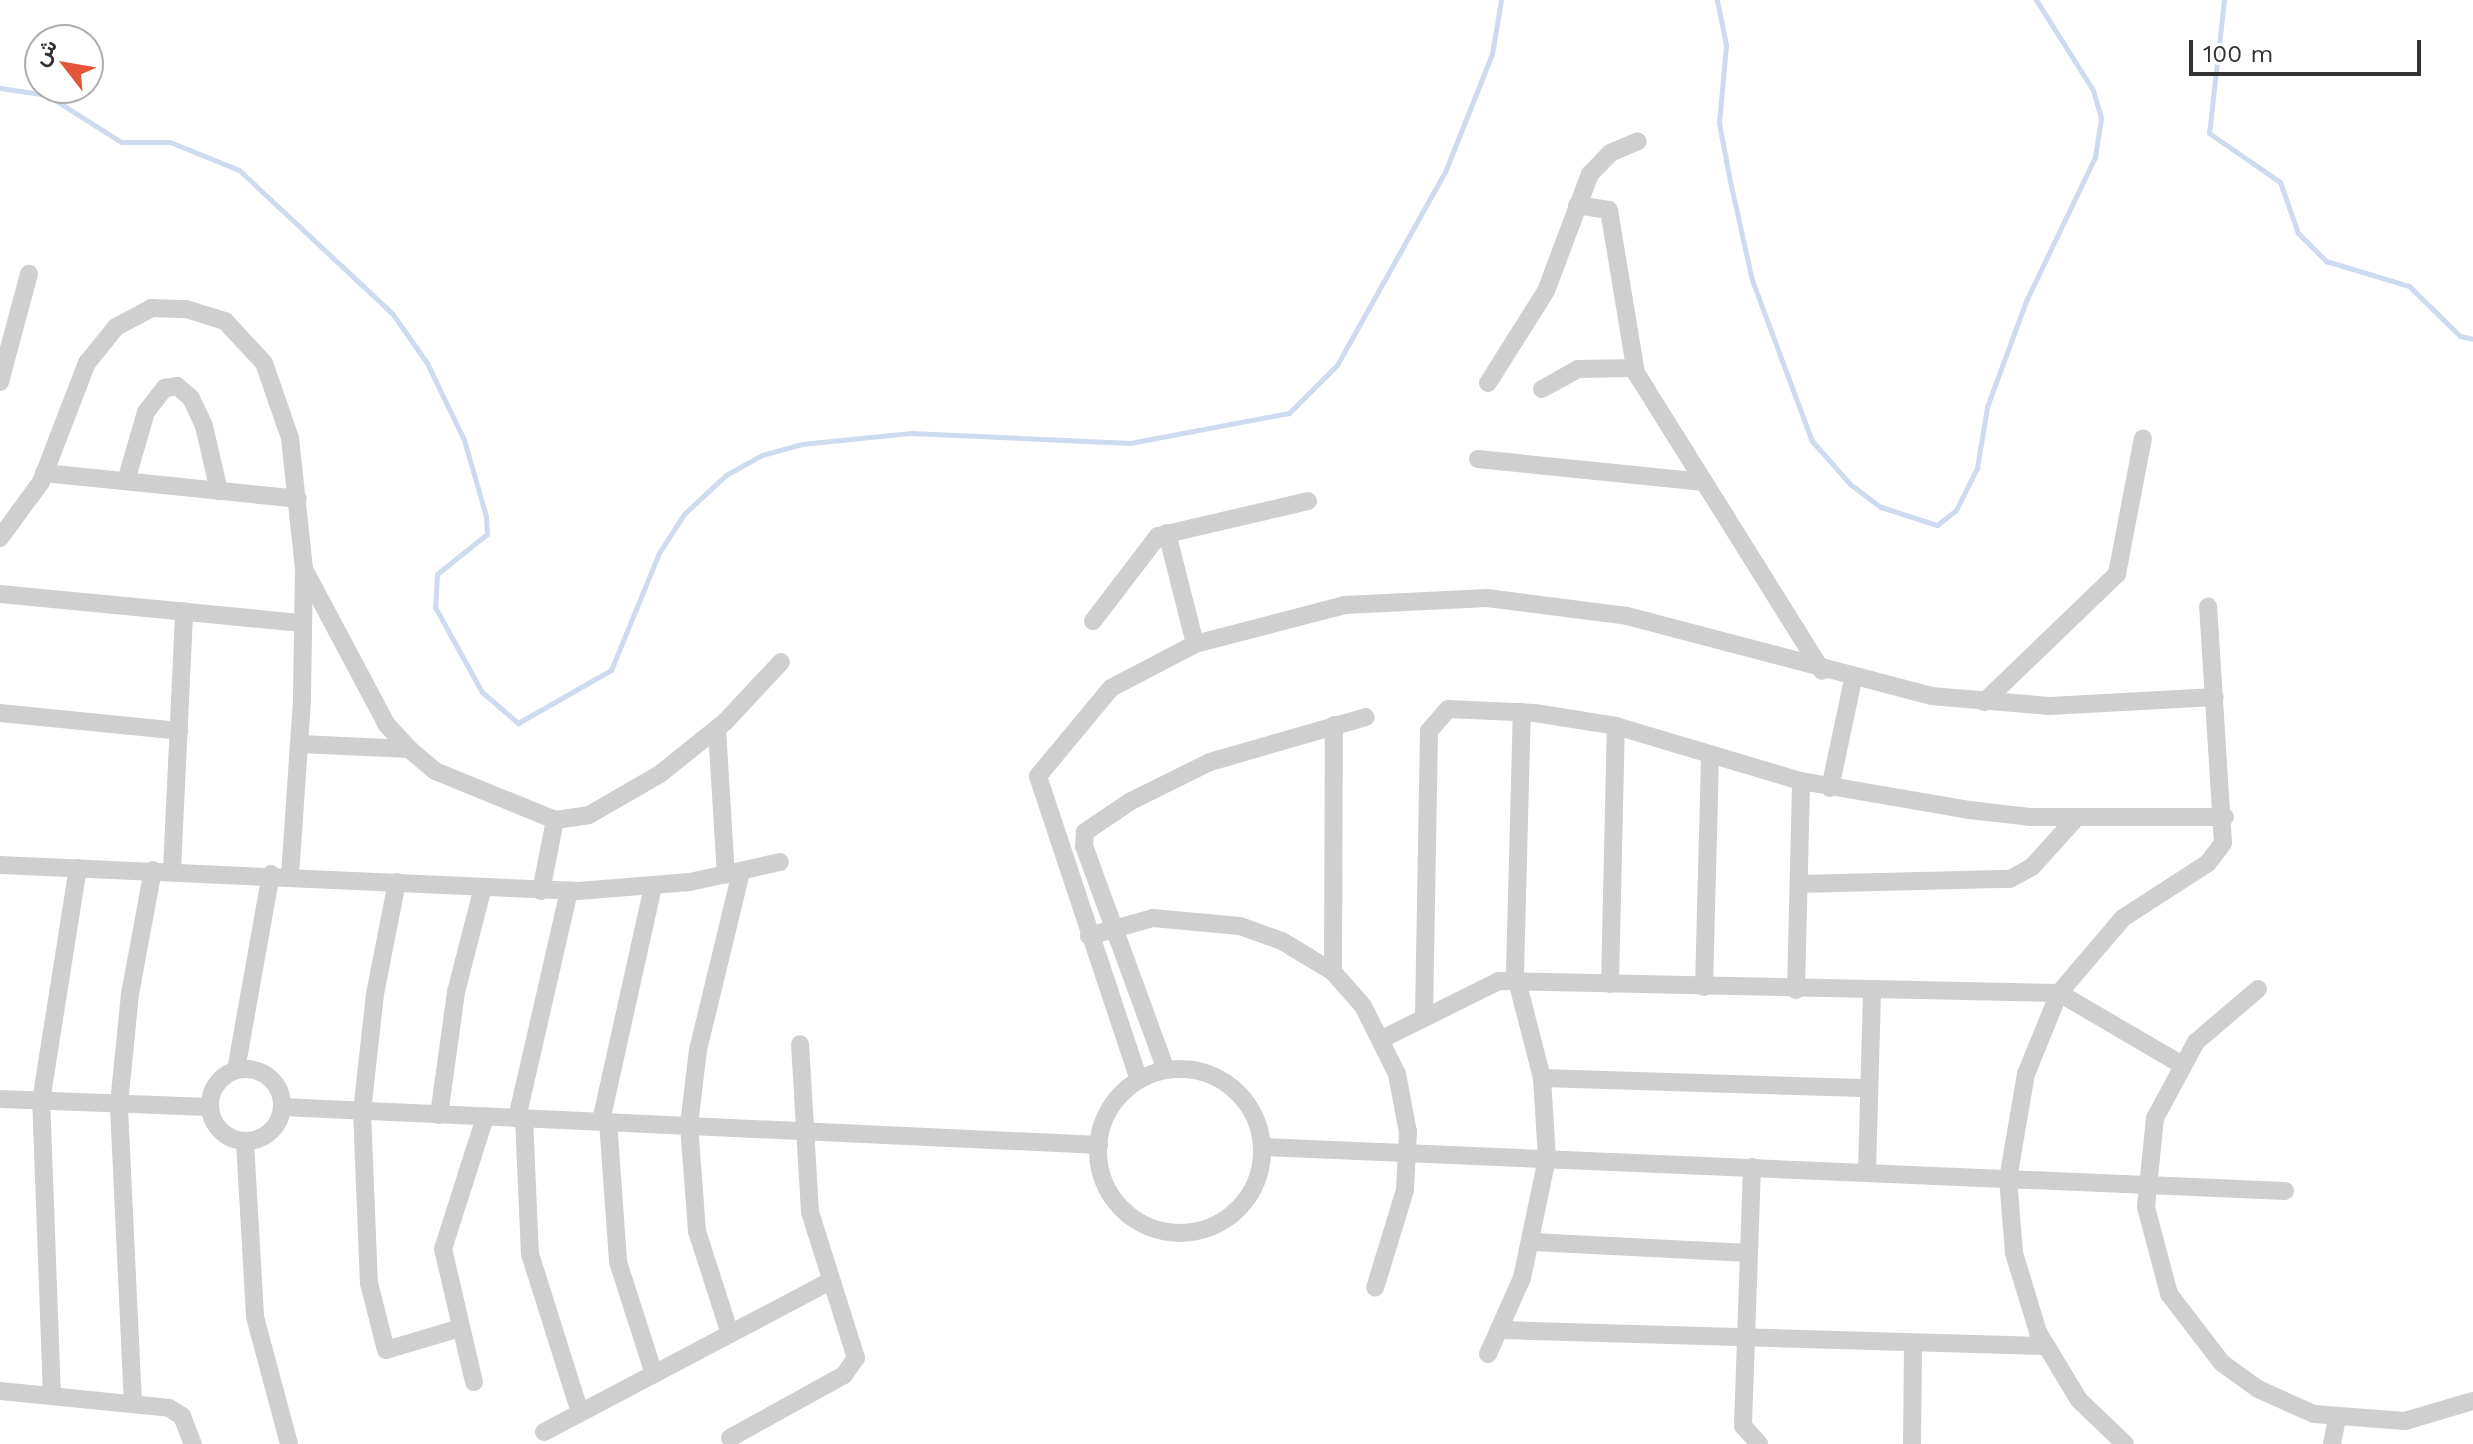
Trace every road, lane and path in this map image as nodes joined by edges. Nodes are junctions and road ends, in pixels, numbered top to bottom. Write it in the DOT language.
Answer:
graph roads {
  1 [pos="1638,141"];
  2 [pos="1577,205"];
  3 [pos="29,274"];
  4 [pos="1634,368"];
  5 [pos="0,382"];
  6 [pos="1488,383"];
  7 [pos="1542,389"];
  8 [pos="2143,438"];
  9 [pos="1478,459"];
  10 [pos="44,473"];
  11 [pos="126,481"];
  12 [pos="1704,482"];
  13 [pos="219,491"];
  14 [pos="298,499"];
  15 [pos="1308,501"];
  16 [pos="1167,533"];
  17 [pos="0,538"];
  18 [pos="304,568"];
  19 [pos="0,594"];
  20 [pos="2208,606"];
  21 [pos="184,611"];
  22 [pos="1093,621"];
  23 [pos="303,623"];
  24 [pos="1195,644"];
  25 [pos="781,662"];
  26 [pos="1822,671"];
  27 [pos="1853,680"];
  28 [pos="2215,697"];
  29 [pos="1984,702"];
  30 [pos="1522,712"];
  31 [pos="0,713"];
  32 [pos="1366,717"];
  33 [pos="1334,725"];
  34 [pos="1616,726"];
  35 [pos="717,729"];
  36 [pos="179,731"];
  37 [pos="300,744"];
  38 [pos="409,749"];
  39 [pos="1710,754"];
  40 [pos="1801,781"];
  41 [pos="1830,788"];
  42 [pos="2077,817"];
  43 [pos="2225,817"];
  44 [pos="555,820"];
  45 [pos="780,862"];
  46 [pos="0,865"];
  47 [pos="78,868"];
  48 [pos="163,870"];
  49 [pos="280,874"];
  50 [pos="733,874"];
  51 [pos="397,882"];
  52 [pos="1799,884"];
  53 [pos="483,887"];
  54 [pos="653,887"];
  55 [pos="541,891"];
  56 [pos="569,891"];
  57 [pos="1114,927"];
  58 [pos="1089,936"];
  59 [pos="1333,972"];
  60 [pos="1516,981"];
  61 [pos="1610,984"];
  62 [pos="1704,987"];
  63 [pos="2258,989"];
  64 [pos="1796,990"];
  65 [pos="1872,992"];
  66 [pos="2059,993"];
  67 [pos="1424,1017"];
  68 [pos="1382,1039"];
  69 [pos="800,1044"];
  70 [pos="2179,1063"];
  71 [pos="236,1070"];
  72 [pos="1166,1070"];
  73 [pos="1542,1078"];
  74 [pos="1139,1080"];
  75 [pos="1869,1088"];
  76 [pos="0,1099"];
  77 [pos="41,1101"];
  78 [pos="119,1104"];
  79 [pos="209,1107"];
  80 [pos="282,1107"];
  81 [pos="362,1111"];
  82 [pos="439,1115"];
  83 [pos="485,1117"];
  84 [pos="521,1118"];
  85 [pos="604,1121"];
  86 [pos="689,1125"];
  87 [pos="802,1129"];
  88 [pos="245,1142"];
  89 [pos="1099,1145"];
  90 [pos="1262,1147"];
  91 [pos="1408,1152"];
  92 [pos="1547,1158"];
  93 [pos="1752,1167"];
  94 [pos="1867,1172"];
  95 [pos="2008,1179"];
  96 [pos="2145,1185"];
  97 [pos="2285,1191"];
  98 [pos="1533,1242"];
  99 [pos="1749,1253"];
  100 [pos="827,1283"];
  101 [pos="1375,1288"];
  102 [pos="460,1328"];
  103 [pos="1501,1330"];
  104 [pos="730,1334"];
  105 [pos="1746,1339"];
  106 [pos="1913,1344"];
  107 [pos="2044,1346"];
  108 [pos="1488,1354"];
  109 [pos="654,1374"];
  110 [pos="474,1382"];
  111 [pos="0,1391"];
  112 [pos="52,1396"];
  113 [pos="2473,1401"];
  114 [pos="133,1404"];
  115 [pos="580,1413"];
  116 [pos="2337,1419"];
  117 [pos="544,1432"];
  118 [pos="2101,1435"];
  119 [pos="730,1438"];
  120 [pos="188,1443"];
  121 [pos="289,1444"];
  122 [pos="1759,1444"];
  123 [pos="1912,1444"];
  124 [pos="2125,1444"];
  125 [pos="2332,1444"];
  1 -- 2 [label="street"];
  2 -- 4 [label="street"];
  2 -- 6 [label="street"];
  3 -- 5 [label="street"];
  4 -- 7 [label="street"];
  4 -- 12 [label="street"];
  8 -- 29 [label="street"];
  9 -- 12 [label="street"];
  10 -- 11 [label="street"];
  10 -- 14 [label="street"];
  10 -- 17 [label="street"];
  11 -- 13 [label="street"];
  11 -- 13 [label="street"];
  12 -- 26 [label="street"];
  13 -- 14 [label="street"];
  14 -- 18 [label="street"];
  15 -- 16 [label="street"];
  16 -- 22 [label="street"];
  16 -- 24 [label="street"];
  18 -- 23 [label="street"];
  18 -- 38 [label="street"];
  19 -- 21 [label="street"];
  20 -- 28 [label="street"];
  21 -- 23 [label="street"];
  21 -- 36 [label="street"];
  23 -- 37 [label="street"];
  24 -- 26 [label="street"];
  24 -- 58 [label="street"];
  25 -- 35 [label="street"];
  26 -- 27 [label="street"];
  27 -- 29 [label="street"];
  27 -- 41 [label="street"];
  28 -- 29 [label="street"];
  28 -- 43 [label="street"];
  30 -- 34 [label="street"];
  30 -- 60 [label="street"];
  30 -- 67 [label="street"];
  31 -- 36 [label="street"];
  32 -- 33 [label="street"];
  33 -- 57 [label="street"];
  33 -- 59 [label="street"];
  34 -- 39 [label="street"];
  34 -- 61 [label="street"];
  35 -- 44 [label="street"];
  35 -- 50 [label="street"];
  36 -- 48 [label="street"];
  37 -- 38 [label="street"];
  37 -- 49 [label="street"];
  38 -- 44 [label="street"];
  39 -- 40 [label="street"];
  39 -- 62 [label="street"];
  40 -- 41 [label="street"];
  40 -- 52 [label="street"];
  41 -- 42 [label="street"];
  42 -- 43 [label="street"];
  42 -- 52 [label="street"];
  43 -- 66 [label="street"];
  44 -- 55 [label="street"];
  45 -- 50 [label="street"];
  46 -- 47 [label="street"];
  47 -- 48 [label="street"];
  47 -- 77 [label="street"];
  48 -- 49 [label="street"];
  48 -- 78 [label="street"];
  49 -- 51 [label="street"];
  49 -- 71 [label="street"];
  50 -- 54 [label="street"];
  50 -- 86 [label="street"];
  51 -- 53 [label="street"];
  51 -- 81 [label="street"];
  52 -- 64 [label="street"];
  53 -- 55 [label="street"];
  53 -- 82 [label="street"];
  54 -- 56 [label="street"];
  54 -- 85 [label="street"];
  55 -- 56 [label="street"];
  56 -- 84 [label="street"];
  57 -- 58 [label="street"];
  57 -- 59 [label="street"];
  57 -- 72 [label="street"];
  58 -- 74 [label="street"];
  59 -- 68 [label="street"];
  60 -- 61 [label="street"];
  60 -- 67 [label="street"];
  60 -- 73 [label="street"];
  61 -- 62 [label="street"];
  62 -- 64 [label="street"];
  63 -- 70 [label="street"];
  64 -- 65 [label="street"];
  65 -- 66 [label="street"];
  65 -- 75 [label="street"];
  66 -- 70 [label="street"];
  66 -- 95 [label="street"];
  67 -- 68 [label="street"];
  68 -- 91 [label="street"];
  69 -- 87 [label="street"];
  70 -- 96 [label="street"];
  71 -- 79 [label="street"];
  71 -- 80 [label="street"];
  72 -- 74 [label="street"];
  72 -- 90 [label="street"];
  73 -- 75 [label="street"];
  73 -- 92 [label="street"];
  74 -- 89 [label="street"];
  75 -- 94 [label="street"];
  76 -- 77 [label="street"];
  77 -- 78 [label="street"];
  77 -- 112 [label="street"];
  78 -- 79 [label="street"];
  78 -- 114 [label="street"];
  79 -- 88 [label="street"];
  80 -- 81 [label="street"];
  80 -- 88 [label="street"];
  81 -- 82 [label="street"];
  81 -- 102 [label="street"];
  82 -- 83 [label="street"];
  83 -- 84 [label="street"];
  83 -- 102 [label="street"];
  84 -- 85 [label="street"];
  84 -- 115 [label="street"];
  85 -- 86 [label="street"];
  85 -- 109 [label="street"];
  86 -- 87 [label="street"];
  86 -- 104 [label="street"];
  87 -- 89 [label="street"];
  87 -- 100 [label="street"];
  88 -- 121 [label="street"];
  89 -- 90 [label="street"];
  90 -- 91 [label="street"];
  91 -- 92 [label="street"];
  91 -- 101 [label="street"];
  92 -- 93 [label="street"];
  92 -- 98 [label="street"];
  93 -- 94 [label="street"];
  93 -- 99 [label="street"];
  94 -- 95 [label="street"];
  95 -- 96 [label="street"];
  95 -- 107 [label="street"];
  96 -- 97 [label="street"];
  96 -- 116 [label="street"];
  98 -- 99 [label="street"];
  98 -- 103 [label="street"];
  99 -- 105 [label="street"];
  100 -- 104 [label="street"];
  100 -- 119 [label="street"];
  102 -- 110 [label="street"];
  103 -- 105 [label="street"];
  103 -- 108 [label="street"];
  104 -- 109 [label="street"];
  105 -- 106 [label="street"];
  105 -- 122 [label="street"];
  106 -- 107 [label="street"];
  106 -- 123 [label="street"];
  107 -- 118 [label="street"];
  109 -- 115 [label="street"];
  111 -- 112 [label="street"];
  112 -- 114 [label="street"];
  113 -- 116 [label="street"];
  114 -- 120 [label="street"];
  115 -- 117 [label="street"];
  116 -- 125 [label="street"];
  118 -- 124 [label="street"];
}
